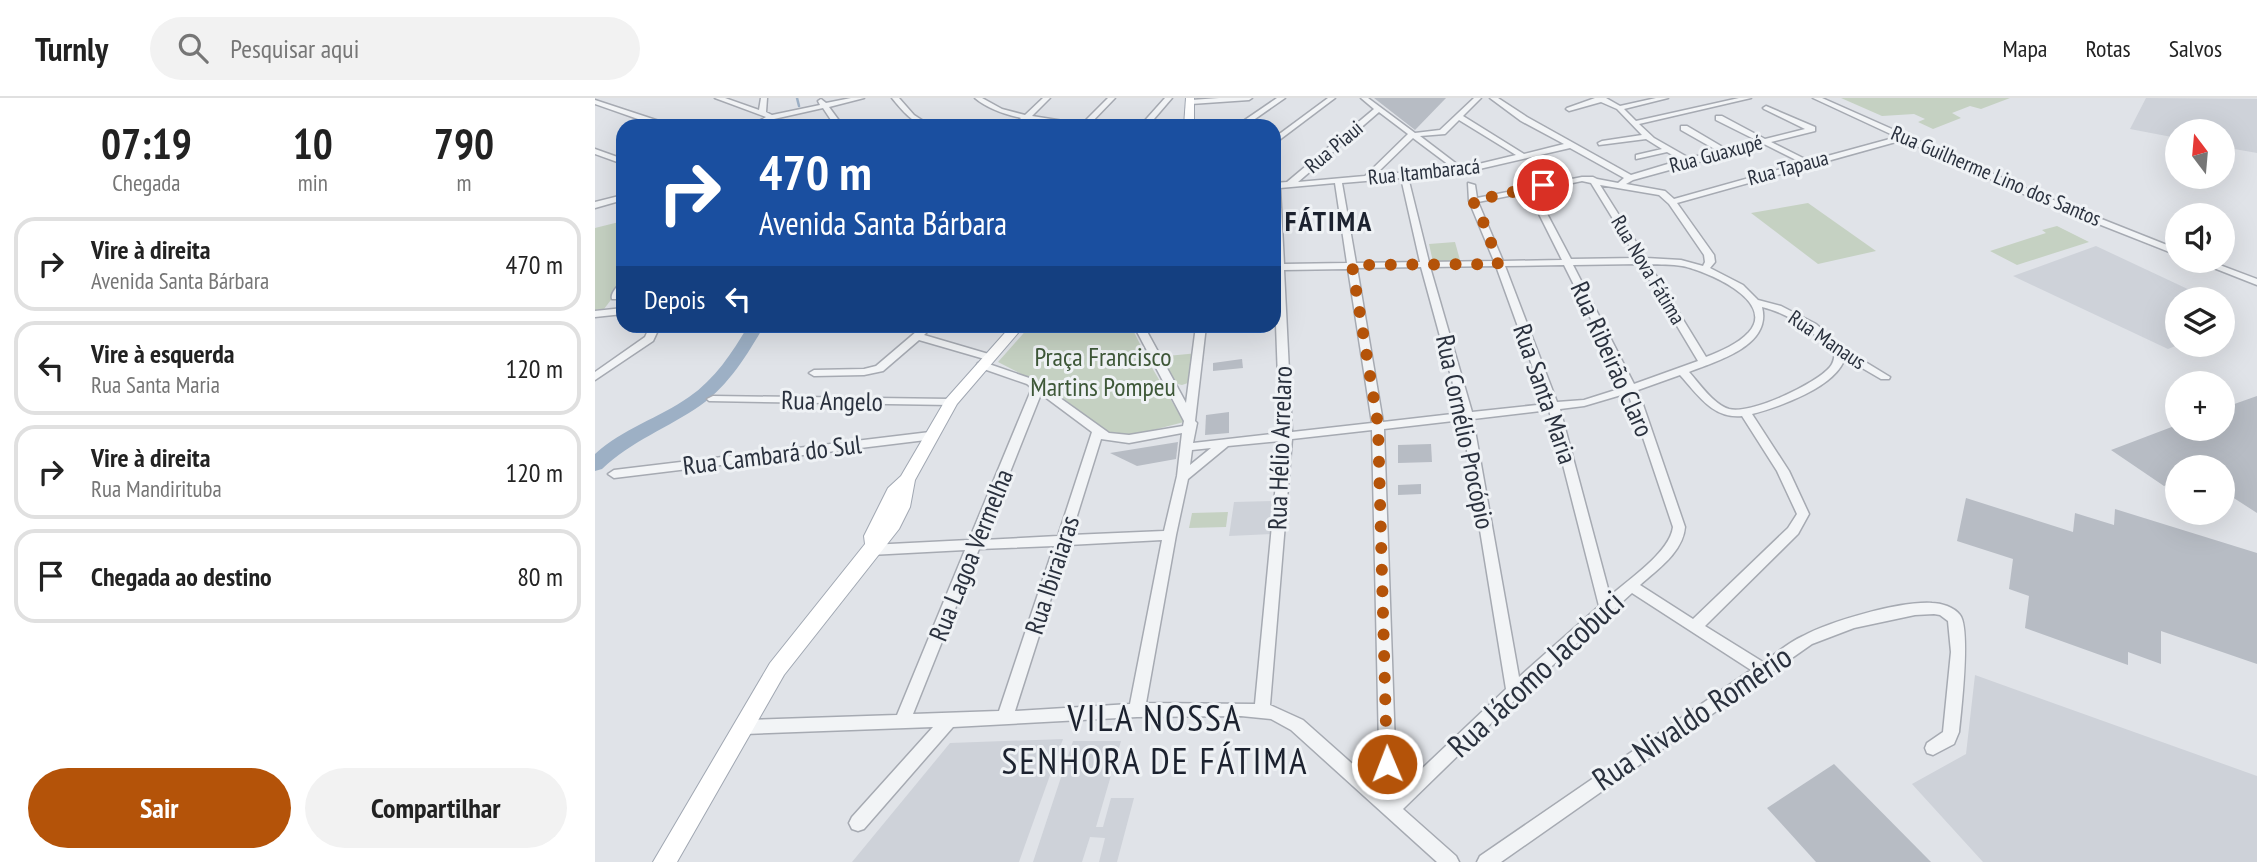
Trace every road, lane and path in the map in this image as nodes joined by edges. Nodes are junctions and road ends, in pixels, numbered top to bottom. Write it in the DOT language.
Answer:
graph roads {
  1 [pos="718,98"];
  2 [pos="764,98"];
  3 [pos="819,98"];
  4 [pos="861,98"];
  5 [pos="895,98"];
  6 [pos="978,98"];
  7 [pos="1047,98"];
  8 [pos="1112,98"];
  9 [pos="1169,98"];
  10 [pos="1249,98"];
  11 [pos="1282,98"];
  12 [pos="1332,98"];
  13 [pos="1364,98"];
  14 [pos="1478,98"];
  15 [pos="1493,98"];
  16 [pos="1665,98"];
  17 [pos="1748,98"];
  18 [pos="1816,98"];
  19 [pos="1600,99"];
  20 [pos="1190,100"];
  21 [pos="595,102"];
  22 [pos="824,106"];
  23 [pos="1619,108"];
  24 [pos="1766,108"];
  25 [pos="1378,109"];
  26 [pos="1569,109"];
  27 [pos="622,111"];
  28 [pos="595,113"];
  29 [pos="762,113"];
  30 [pos="1028,116"];
  31 [pos="772,117"];
  32 [pos="1459,117"];
  33 [pos="1719,118"];
  34 [pos="645,119"];
  35 [pos="768,119"];
  36 [pos="834,119"];
  37 [pos="916,119"];
  38 [pos="1025,119"];
  39 [pos="1045,119"];
  40 [pos="1091,119"];
  41 [pos="1150,119"];
  42 [pos="1189,119"];
  43 [pos="1250,119"];
  44 [pos="1635,123"];
  45 [pos="1684,128"];
  46 [pos="1412,135"];
  47 [pos="1281,136"];
  48 [pos="1646,136"];
  49 [pos="1905,137"];
  50 [pos="1765,141"];
  51 [pos="1602,143"];
  52 [pos="1572,145"];
  53 [pos="1667,150"];
  54 [pos="1724,151"];
  55 [pos="596,152"];
  56 [pos="1524,157"];
  57 [pos="1639,157"];
  58 [pos="616,159"];
  59 [pos="1688,161"];
  60 [pos="1807,163"];
  61 [pos="1462,170"];
  62 [pos="1404,175"];
  63 [pos="1367,178"];
  64 [pos="1593,179"];
  65 [pos="1339,180"];
  66 [pos="1626,181"];
  67 [pos="1290,184"];
  68 [pos="1281,185"];
  69 [pos="1471,185"];
  70 [pos="1530,188"];
  71 [pos="1490,197"];
  72 [pos="616,199"];
  73 [pos="1473,201"];
  74 [pos="1672,202"];
  75 [pos="595,205"];
  76 [pos="2165,247"];
  77 [pos="1642,261"];
  78 [pos="1569,262"];
  79 [pos="1498,264"];
  80 [pos="1352,265"];
  81 [pos="1425,265"];
  82 [pos="1281,267"];
  83 [pos="1706,269"];
  84 [pos="2233,273"];
  85 [pos="2257,282"];
  86 [pos="1755,302"];
  87 [pos="616,312"];
  88 [pos="595,314"];
  89 [pos="652,333"];
  90 [pos="920,333"];
  91 [pos="1011,333"];
  92 [pos="1143,333"];
  93 [pos="1200,333"];
  94 [pos="1281,333"];
  95 [pos="917,336"];
  96 [pos="1840,351"];
  97 [pos="1703,360"];
  98 [pos="985,361"];
  99 [pos="1681,370"];
  100 [pos="814,373"];
  101 [pos="595,377"];
  102 [pos="1885,377"];
  103 [pos="1196,378"];
  104 [pos="1170,383"];
  105 [pos="1038,388"];
  106 [pos="1632,390"];
  107 [pos="713,399"];
  108 [pos="951,402"];
  109 [pos="1554,408"];
  110 [pos="1747,413"];
  111 [pos="1467,415"];
  112 [pos="1191,425"];
  113 [pos="1378,425"];
  114 [pos="1098,432"];
  115 [pos="930,436"];
  116 [pos="1286,436"];
  117 [pos="1229,443"];
  118 [pos="1188,447"];
  119 [pos="614,474"];
  120 [pos="1183,476"];
  121 [pos="1169,534"];
  122 [pos="1678,536"];
  123 [pos="1065,539"];
  124 [pos="977,543"];
  125 [pos="872,547"];
  126 [pos="1631,586"];
  127 [pos="1606,607"];
  128 [pos="1695,626"];
  129 [pos="1761,669"];
  130 [pos="1514,691"];
  131 [pos="1262,709"];
  132 [pos="1137,710"];
  133 [pos="1005,718"];
  134 [pos="949,720"];
  135 [pos="902,721"];
  136 [pos="745,727"];
  137 [pos="1933,748"];
  138 [pos="1387,805"];
  139 [pos="858,823"];
  140 [pos="664,862"];
  141 [pos="1450,862"];
  142 [pos="1486,862"];
  1 -- 29 [label="street"];
  2 -- 29 [label="street"];
  3 -- 22 [label="street"];
  4 -- 22 [label="street"];
  5 -- 37 [label="street"];
  6 -- 30 [label="street"];
  7 -- 30 [label="street"];
  8 -- 40 [label="street"];
  9 -- 41 [label="street"];
  10 -- 20 [label="street"];
  11 -- 43 [label="street"];
  12 -- 47 [label="street"];
  13 -- 25 [label="street"];
  14 -- 32 [label="street"];
  15 -- 52 [label="street"];
  16 -- 23 [label="street"];
  17 -- 44 [label="street"];
  18 -- 49 [label="street, Rua Guilherme Lino dos Santos"];
  19 -- 23 [label="street"];
  19 -- 26 [label="street"];
  20 -- 42 [label="main road"];
  21 -- 27 [label="street"];
  22 -- 31 [label="street"];
  22 -- 36 [label="street"];
  23 -- 44 [label="street"];
  24 -- 50 [label="street, Rua Guaxupé"];
  25 -- 46 [label="street"];
  25 -- 67 [label="street, Rua Piaui"];
  27 -- 28 [label="street"];
  27 -- 34 [label="street"];
  29 -- 31 [label="street"];
  30 -- 38 [label="street"];
  30 -- 39 [label="street"];
  31 -- 35 [label="street"];
  32 -- 46 [label="street"];
  32 -- 56 [label="street"];
  33 -- 50 [label="street"];
  44 -- 48 [label="street"];
  45 -- 54 [label="street"];
  46 -- 61 [label="street"];
  46 -- 63 [label="street"];
  48 -- 51 [label="street"];
  48 -- 53 [label="street"];
  49 -- 60 [label="street, Rua Tapaua"];
  49 -- 76 [label="street, Rua Guilherme Lino dos Santos"];
  50 -- 54 [label="street, Rua Guaxupé"];
  50 -- 60 [label="street"];
  52 -- 56 [label="street, Rua Itambaracá"];
  52 -- 66 [label="street"];
  53 -- 57 [label="street"];
  53 -- 59 [label="street"];
  54 -- 59 [label="street, Rua Guaxupé"];
  55 -- 58 [label="street"];
  56 -- 61 [label="street, Rua Itambaracá"];
  59 -- 66 [label="street, Rua Guaxupé"];
  60 -- 74 [label="street, Rua Tapaua"];
  61 -- 62 [label="street, Rua Itambaracá"];
  61 -- 69 [label="street"];
  62 -- 63 [label="street, Rua Itambaracá"];
  62 -- 81 [label="street, Rua Cornélio Procópio"];
  63 -- 65 [label="street, Rua Itambaracá"];
  64 -- 66 [label="street"];
  64 -- 70 [label="street"];
  64 -- 77 [label="street, Rua Nova Fátima"];
  65 -- 67 [label="street, Rua Itambaracá"];
  65 -- 80 [label="street"];
  66 -- 74 [label="street"];
  67 -- 68 [label="street, Rua Itambaracá"];
  69 -- 71 [label="street"];
  69 -- 73 [label="street, Rua Santa Maria"];
  70 -- 71 [label="street"];
  70 -- 78 [label="street, Rua Ribeirão Claro"];
  71 -- 73 [label="street"];
  72 -- 75 [label="street"];
  73 -- 79 [label="street, Rua Santa Maria"];
  74 -- 83 [label="street"];
  77 -- 78 [label="street"];
  77 -- 83 [label="street"];
  77 -- 97 [label="street, Rua Nova Fátima"];
  78 -- 79 [label="street"];
  78 -- 106 [label="street, Rua Ribeirão Claro"];
  79 -- 81 [label="street"];
  79 -- 109 [label="street, Rua Santa Maria"];
  80 -- 81 [label="street"];
  80 -- 82 [label="street"];
  80 -- 113 [label="street"];
  81 -- 111 [label="street, Rua Cornélio Procópio"];
  83 -- 86 [label="street, Rua Manaus"];
  84 -- 85 [label="street"];
  86 -- 96 [label="street, Rua Manaus"];
  86 -- 97 [label="street"];
  87 -- 88 [label="street"];
  89 -- 101 [label="street"];
  90 -- 95 [label="street"];
  91 -- 98 [label="main road"];
  92 -- 104 [label="street"];
  93 -- 103 [label="street"];
  94 -- 116 [label="street, Rua Hélio Arrelaro"];
  95 -- 98 [label="street"];
  95 -- 100 [label="street"];
  96 -- 102 [label="street, Rua Manaus"];
  96 -- 110 [label="street"];
  97 -- 99 [label="street"];
  98 -- 105 [label="street"];
  98 -- 108 [label="main road"];
  99 -- 106 [label="street"];
  99 -- 110 [label="street"];
  103 -- 104 [label="street"];
  103 -- 112 [label="street"];
  104 -- 112 [label="street"];
  105 -- 114 [label="street"];
  105 -- 124 [label="street, Rua Lagoa Vermelha"];
  106 -- 109 [label="street"];
  106 -- 122 [label="street, Rua Ribeirão Claro"];
  107 -- 108 [label="street, Rua Angelo"];
  108 -- 115 [label="main road"];
  109 -- 111 [label="street"];
  109 -- 127 [label="street, Rua Santa Maria"];
  110 -- 128 [label="street"];
  111 -- 113 [label="street"];
  111 -- 130 [label="street, Rua Cornélio Procópio"];
  112 -- 114 [label="street"];
  112 -- 118 [label="street"];
  113 -- 116 [label="street"];
  113 -- 138 [label="street"];
  114 -- 123 [label="street, Rua Ibiraiaras"];
  115 -- 119 [label="street, Rua Cambará do Sul"];
  115 -- 125 [label="main road"];
  116 -- 117 [label="street"];
  116 -- 131 [label="street, Rua Hélio Arrelaro"];
  117 -- 118 [label="street"];
  117 -- 120 [label="street"];
  118 -- 120 [label="street"];
  120 -- 121 [label="street"];
  121 -- 123 [label="street"];
  121 -- 132 [label="street"];
  122 -- 126 [label="street, Rua Jácomo Jacobuci"];
  123 -- 124 [label="street"];
  123 -- 133 [label="street, Rua Ibiraiaras"];
  124 -- 125 [label="street"];
  124 -- 135 [label="street, Rua Lagoa Vermelha"];
  125 -- 136 [label="main road"];
  126 -- 127 [label="street, Rua Jácomo Jacobuci"];
  126 -- 128 [label="street"];
  127 -- 130 [label="street, Rua Jácomo Jacobuci"];
  128 -- 129 [label="street"];
  129 -- 137 [label="street, Rua Nivaldo Romério"];
  129 -- 142 [label="street, Rua Nivaldo Romério"];
  130 -- 138 [label="street, Rua Jácomo Jacobuci"];
  131 -- 132 [label="street"];
  131 -- 138 [label="street"];
  132 -- 133 [label="street"];
  133 -- 134 [label="street"];
  134 -- 135 [label="street"];
  134 -- 139 [label="street"];
  135 -- 136 [label="street"];
  136 -- 140 [label="main road"];
  138 -- 141 [label="street"];
}
